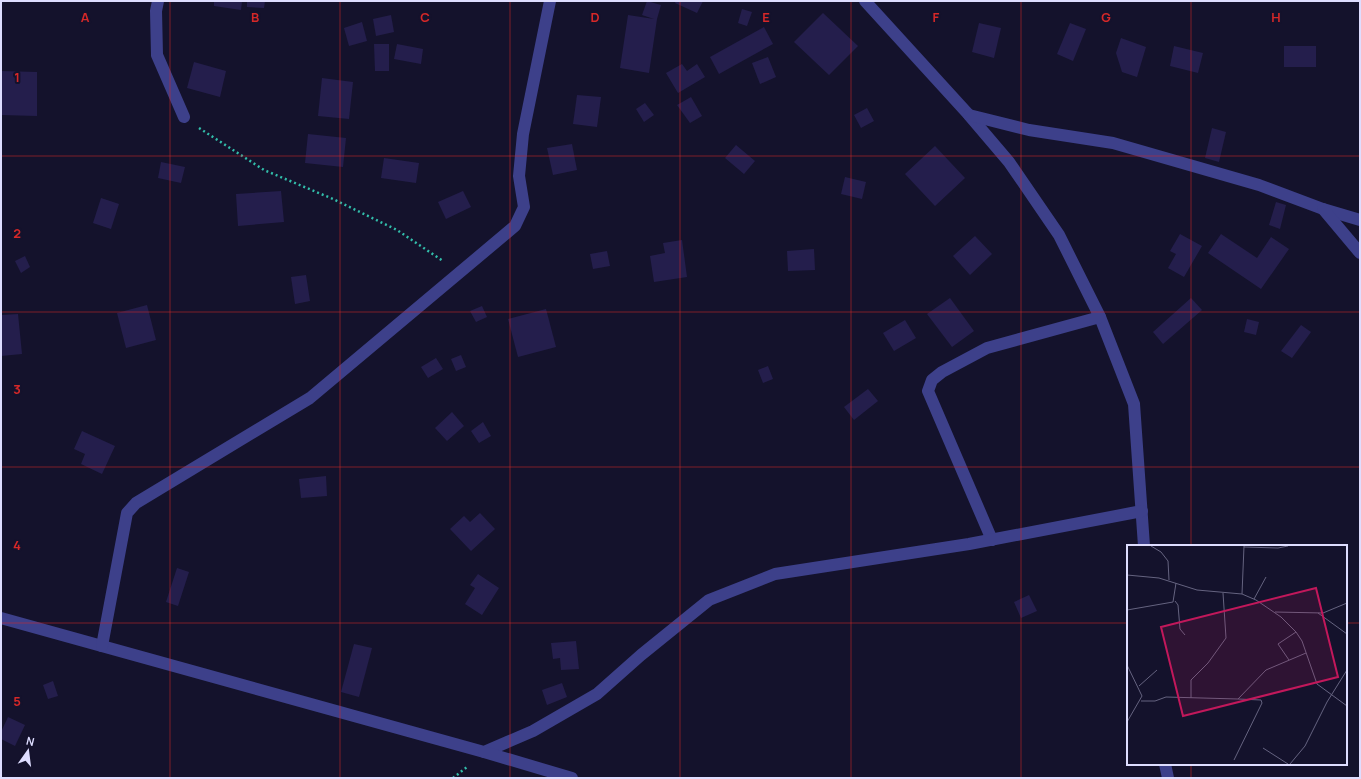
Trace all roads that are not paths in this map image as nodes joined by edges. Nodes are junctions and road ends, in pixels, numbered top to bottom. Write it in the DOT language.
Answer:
graph roads {
  1 [pos="158,1"];
  2 [pos="550,1"];
  3 [pos="864,1"];
  4 [pos="970,116"];
  5 [pos="184,117"];
  6 [pos="1323,209"];
  7 [pos="1360,220"];
  8 [pos="1360,253"];
  9 [pos="1100,317"];
  10 [pos="1142,511"];
  11 [pos="992,540"];
  12 [pos="1144,545"];
  13 [pos="1,618"];
  14 [pos="102,646"];
  15 [pos="484,752"];
  16 [pos="1165,765"];
  17 [pos="572,778"];
  18 [pos="1168,778"];
  1 -- 5 [label="street"];
  2 -- 14 [label="street"];
  3 -- 4 [label="street"];
  4 -- 6 [label="street"];
  4 -- 9 [label="street"];
  6 -- 7 [label="street"];
  6 -- 8 [label="street"];
  9 -- 10 [label="street"];
  9 -- 11 [label="street"];
  10 -- 11 [label="street"];
  10 -- 12 [label="street"];
  11 -- 15 [label="street"];
  13 -- 14 [label="street"];
  14 -- 15 [label="street"];
  15 -- 17 [label="street"];
  16 -- 18 [label="street"];
}
